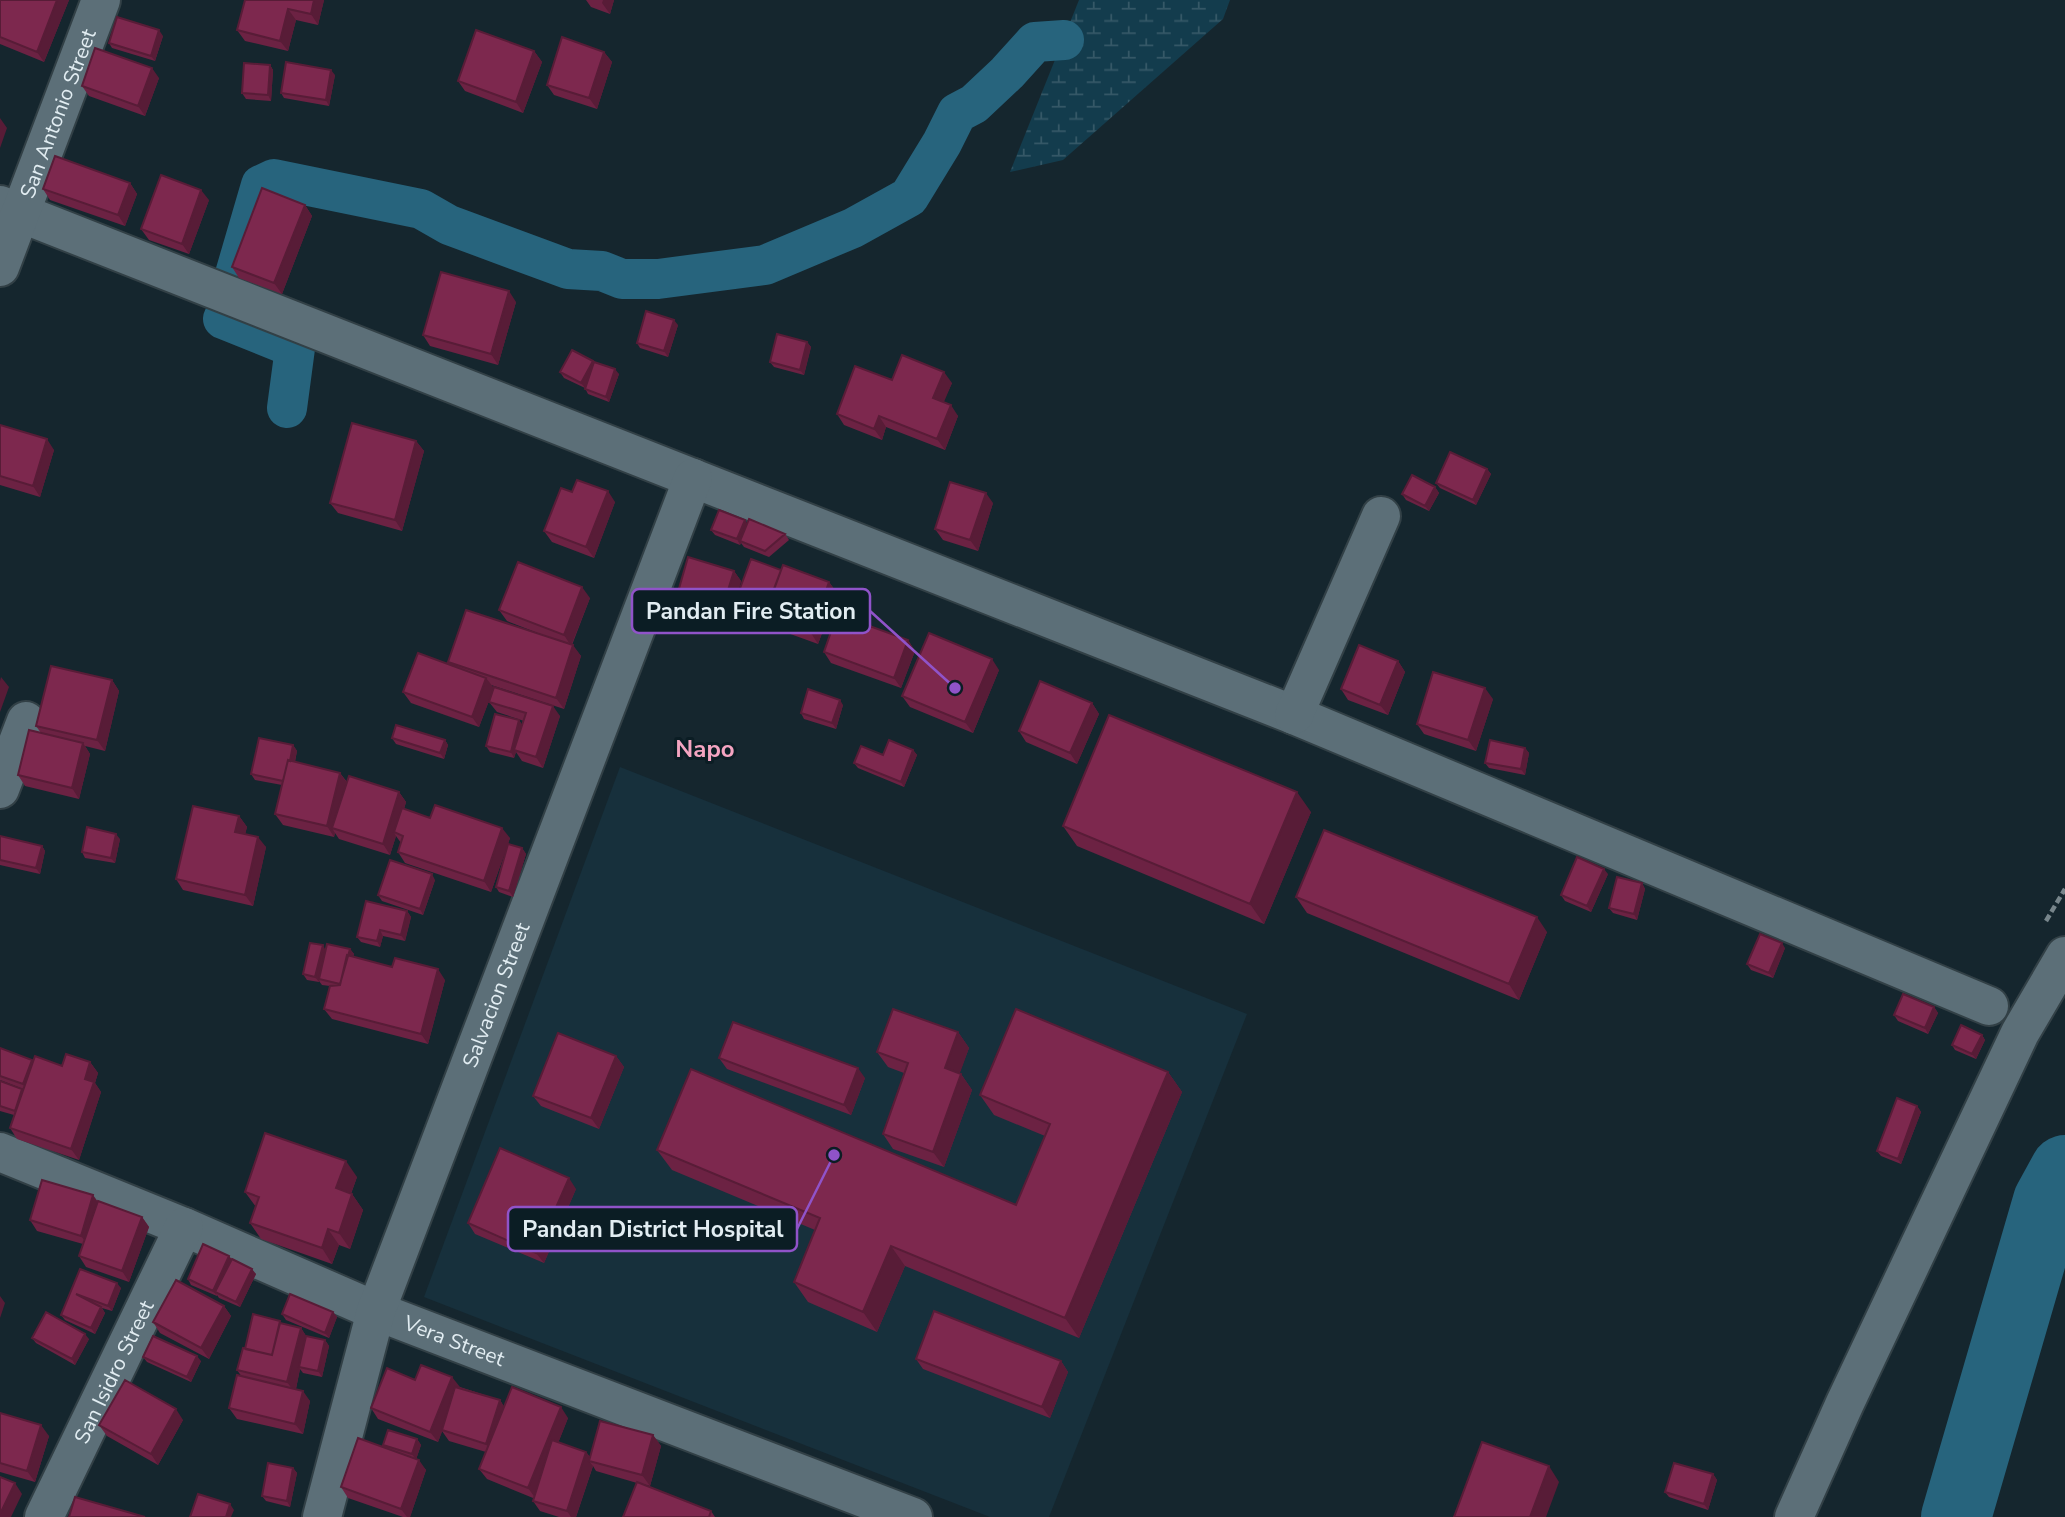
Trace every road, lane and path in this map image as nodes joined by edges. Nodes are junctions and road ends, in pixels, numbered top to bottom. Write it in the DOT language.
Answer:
graph roads {
  1 [pos="101,0"];
  2 [pos="10,209"];
  3 [pos="0,267"];
  4 [pos="693,478"];
  5 [pos="1381,516"];
  6 [pos="1294,715"];
  7 [pos="26,721"];
  8 [pos="0,789"];
  9 [pos="2065,956"];
  10 [pos="1989,1006"];
  11 [pos="0,1152"];
  12 [pos="184,1227"];
  13 [pos="376,1311"];
  14 [pos="44,1517"];
  15 [pos="322,1517"];
  16 [pos="913,1517"];
  17 [pos="1794,1517"];
  1 -- 2 [label="street, San Antonio Street"];
  2 -- 3 [label="street, San Antonio Street"];
  2 -- 4 [label="street"];
  4 -- 6 [label="street"];
  4 -- 13 [label="street, Salvacion Street"];
  5 -- 6 [label="street"];
  6 -- 10 [label="street"];
  7 -- 8 [label="street"];
  9 -- 17 [label="street"];
  11 -- 12 [label="street, Vera Street"];
  12 -- 13 [label="street, Vera Street"];
  12 -- 14 [label="street, San Isidro Street"];
  13 -- 15 [label="street, Salvacion Street"];
  13 -- 16 [label="street, Vera Street"];
}
